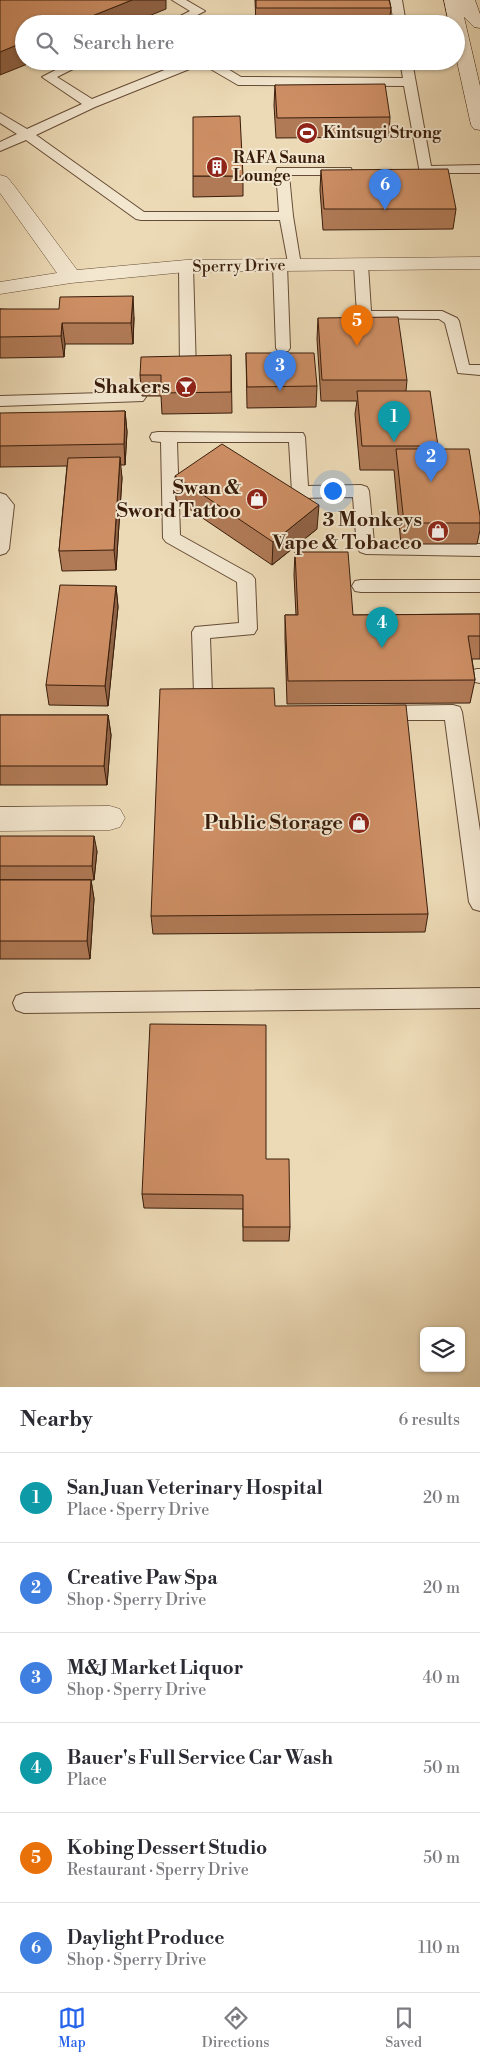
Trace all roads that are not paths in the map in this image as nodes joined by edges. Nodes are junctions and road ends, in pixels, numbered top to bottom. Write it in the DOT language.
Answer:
graph roads {
  1 [pos="178,0"];
  2 [pos="396,0"];
  3 [pos="452,0"];
  4 [pos="467,0"];
  5 [pos="200,6"];
  6 [pos="185,15"];
  7 [pos="398,15"];
  8 [pos="460,15"];
  9 [pos="465,24"];
  10 [pos="471,35"];
  11 [pos="63,70"];
  12 [pos="176,70"];
  13 [pos="220,70"];
  14 [pos="408,70"];
  15 [pos="475,77"];
  16 [pos="410,82"];
  17 [pos="91,104"];
  18 [pos="0,117"];
  19 [pos="480,125"];
  20 [pos="27,134"];
  21 [pos="0,147"];
  22 [pos="480,169"];
  23 [pos="358,170"];
  24 [pos="0,181"];
  25 [pos="286,216"];
  26 [pos="480,263"];
  27 [pos="287,265"];
  28 [pos="361,265"];
  29 [pos="186,266"];
  30 [pos="71,277"];
  31 [pos="0,288"];
  32 [pos="284,348"];
  33 [pos="480,370"];
  34 [pos="188,372"];
  35 [pos="138,397"];
  36 [pos="0,401"];
  37 [pos="0,498"];
  38 [pos="0,549"];
  39 [pos="480,550"];
  40 [pos="361,586"];
  41 [pos="480,586"];
  42 [pos="203,694"];
  43 [pos="365,713"];
  44 [pos="110,818"];
  45 [pos="0,819"];
  46 [pos="480,902"];
  47 [pos="474,998"];
  48 [pos="24,1002"];
  1 -- 5 [label="lane"];
  2 -- 7 [label="lane"];
  3 -- 8 [label="street"];
  4 -- 10 [label="street"];
  5 -- 6 [label="lane"];
  9 -- 10 [label="street"];
  10 -- 15 [label="street"];
  11 -- 17 [label="lane"];
  12 -- 17 [label="lane"];
  13 -- 16 [label="lane"];
  14 -- 16 [label="lane"];
  15 -- 19 [label="street"];
  16 -- 22 [label="lane"];
  17 -- 20 [label="lane"];
  18 -- 20 [label="lane"];
  20 -- 21 [label="lane"];
  20 -- 25 [label="lane"];
  23 -- 25 [label="lane"];
  24 -- 30 [label="street"];
  25 -- 27 [label="lane"];
  26 -- 28 [label="street, Sperry Drive"];
  27 -- 28 [label="street, Sperry Drive"];
  27 -- 29 [label="street, Sperry Drive"];
  27 -- 32 [label="lane"];
  28 -- 33 [label="lane"];
  29 -- 30 [label="street, Sperry Drive"];
  29 -- 34 [label="lane"];
  30 -- 31 [label="street, Sperry Drive"];
  35 -- 36 [label="lane"];
  37 -- 38 [label="lane"];
  39 -- 42 [label="lane"];
  40 -- 41 [label="lane"];
  43 -- 46 [label="lane"];
  44 -- 45 [label="street"];
  47 -- 48 [label="lane"];
}
